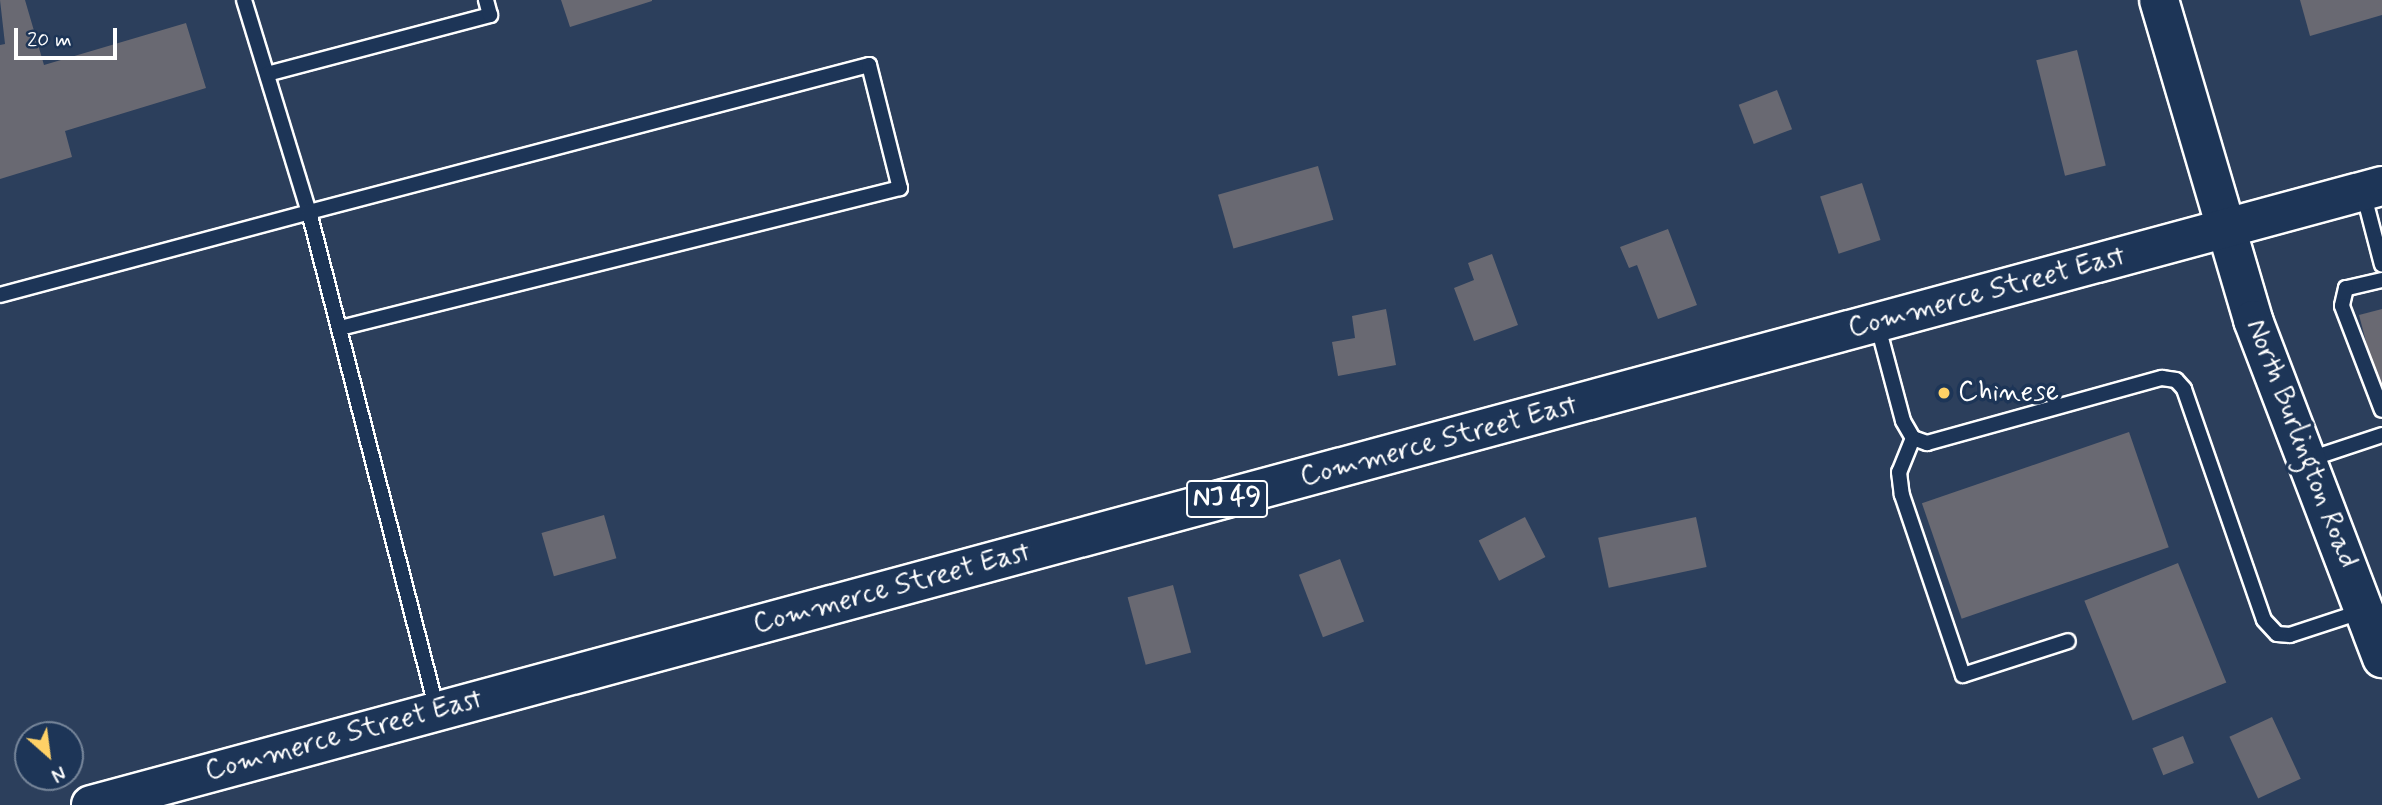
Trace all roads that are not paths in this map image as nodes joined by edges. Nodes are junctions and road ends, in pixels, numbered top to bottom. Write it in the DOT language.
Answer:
graph roads {
  1 [pos="244,0"];
  2 [pos="486,0"];
  3 [pos="2159,0"];
  4 [pos="267,74"];
  5 [pos="2372,189"];
  6 [pos="309,212"];
  7 [pos="2225,228"];
  8 [pos="2382,265"];
  9 [pos="2382,281"];
  10 [pos="0,295"];
  11 [pos="1877,323"];
  12 [pos="340,328"];
  13 [pos="2382,410"];
  14 [pos="2382,435"];
  15 [pos="1913,438"];
  16 [pos="2306,461"];
  17 [pos="2364,610"];
  18 [pos="2068,642"];
  19 [pos="2382,657"];
  20 [pos="438,711"];
  21 [pos="91,805"];
  1 -- 4 [label="lane"];
  2 -- 4 [label="lane"];
  3 -- 7 [label="main road, North Burlington Road"];
  4 -- 6 [label="lane"];
  5 -- 7 [label="main road, Commerce Street East / NJ 49"];
  5 -- 8 [label="lane"];
  6 -- 10 [label="lane"];
  6 -- 12 [label="lane"];
  6 -- 12 [label="lane"];
  7 -- 11 [label="main road, Commerce Street East / NJ 49"];
  7 -- 16 [label="main road, North Burlington Road"];
  9 -- 13 [label="lane"];
  11 -- 15 [label="lane"];
  11 -- 20 [label="main road, Commerce Street East / NJ 49"];
  12 -- 20 [label="lane"];
  14 -- 16 [label="lane"];
  15 -- 17 [label="lane"];
  15 -- 18 [label="lane"];
  16 -- 17 [label="main road, North Burlington Road"];
  17 -- 19 [label="main road, North Burlington Road"];
  20 -- 21 [label="main road, Commerce Street East / NJ 49"];
}
